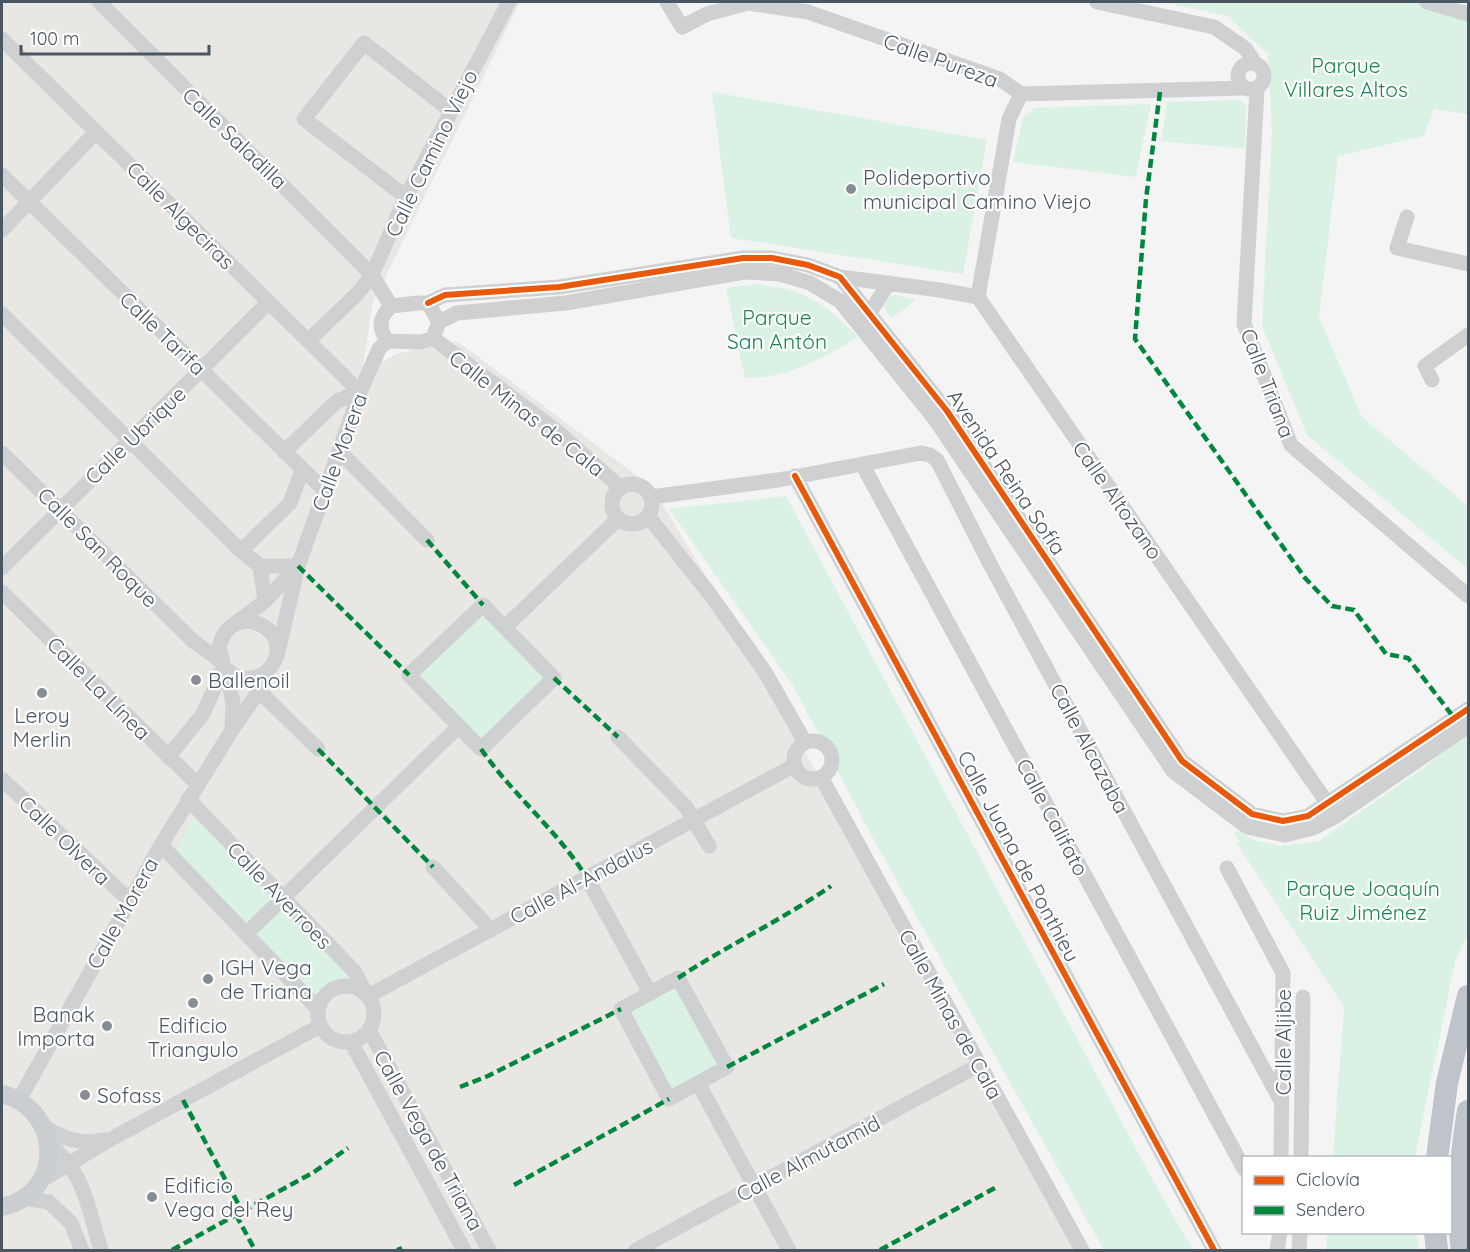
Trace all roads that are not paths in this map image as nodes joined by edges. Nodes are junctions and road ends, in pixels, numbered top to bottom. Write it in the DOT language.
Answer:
graph roads {
  1 [pos="99,2"];
  2 [pos="510,2"];
  3 [pos="667,2"];
  4 [pos="1096,2"];
  5 [pos="1427,2"];
  6 [pos="1468,14"];
  7 [pos="2,39"];
  8 [pos="1254,62"];
  9 [pos="1250,88"];
  10 [pos="1021,94"];
  11 [pos="451,111"];
  12 [pos="96,132"];
  13 [pos="2,175"];
  14 [pos="406,197"];
  15 [pos="29,202"];
  16 [pos="1407,217"];
  17 [pos="2,230"];
  18 [pos="1468,264"];
  19 [pos="372,275"];
  20 [pos="840,277"];
  21 [pos="889,282"];
  22 [pos="810,283"];
  23 [pos="978,297"];
  24 [pos="269,302"];
  25 [pos="428,303"];
  26 [pos="391,306"];
  27 [pos="2,314"];
  28 [pos="865,318"];
  29 [pos="439,322"];
  30 [pos="1468,335"];
  31 [pos="433,338"];
  32 [pos="387,341"];
  33 [pos="309,342"];
  34 [pos="200,370"];
  35 [pos="1432,380"];
  36 [pos="360,392"];
  37 [pos="130,441"];
  38 [pos="284,452"];
  39 [pos="340,452"];
  40 [pos="2,453"];
  41 [pos="862,464"];
  42 [pos="302,470"];
  43 [pos="795,476"];
  44 [pos="621,488"];
  45 [pos="325,491"];
  46 [pos="651,497"];
  47 [pos="59,508"];
  48 [pos="648,516"];
  49 [pos="618,519"];
  50 [pos="427,540"];
  51 [pos="241,551"];
  52 [pos="260,566"];
  53 [pos="298,566"];
  54 [pos="2,568"];
  55 [pos="2,592"];
  56 [pos="1468,596"];
  57 [pos="266,601"];
  58 [pos="505,627"];
  59 [pos="229,628"];
  60 [pos="193,641"];
  61 [pos="277,656"];
  62 [pos="224,666"];
  63 [pos="267,672"];
  64 [pos="259,691"];
  65 [pos="1468,709"];
  66 [pos="1468,726"];
  67 [pos="458,727"];
  68 [pos="232,730"];
  69 [pos="618,737"];
  70 [pos="805,742"];
  71 [pos="318,749"];
  72 [pos="168,757"];
  73 [pos="795,765"];
  74 [pos="821,777"];
  75 [pos="2,779"];
  76 [pos="198,785"];
  77 [pos="189,800"];
  78 [pos="1327,803"];
  79 [pos="1336,816"];
  80 [pos="694,819"];
  81 [pos="160,845"];
  82 [pos="709,846"];
  83 [pos="433,867"];
  84 [pos="1227,868"];
  85 [pos="587,878"];
  86 [pos="281,898"];
  87 [pos="129,900"];
  88 [pos="491,930"];
  89 [pos="247,933"];
  90 [pos="650,993"];
  91 [pos="367,995"];
  92 [pos="1468,996"];
  93 [pos="1303,997"];
  94 [pos="318,1009"];
  95 [pos="320,1026"];
  96 [pos="369,1030"];
  97 [pos="351,1042"];
  98 [pos="979,1065"];
  99 [pos="698,1083"];
  100 [pos="10,1097"];
  101 [pos="1282,1103"];
  102 [pos="1468,1111"];
  103 [pos="46,1135"];
  104 [pos="111,1139"];
  105 [pos="1281,1156"];
  106 [pos="1301,1156"];
  107 [pos="1437,1156"];
  108 [pos="71,1164"];
  109 [pos="1242,1165"];
  110 [pos="40,1181"];
  111 [pos="754,1186"];
  112 [pos="24,1198"];
  113 [pos="2,1207"];
  114 [pos="1300,1234"];
  115 [pos="1435,1234"];
  116 [pos="82,1251"];
  117 [pos="101,1251"];
  118 [pos="464,1251"];
  119 [pos="489,1251"];
  120 [pos="636,1251"];
  121 [pos="789,1251"];
  122 [pos="1082,1251"];
  123 [pos="1214,1251"];
  124 [pos="1299,1251"];
  125 [pos="1437,1251"];
  126 [pos="1462,1251"];
  1 -- 19 [label="street, Calle Saladilla"];
  2 -- 11 [label="street, Calle Camino Viejo"];
  3 -- 10 [label="street, Calle Pureza"];
  4 -- 8 [label="street"];
  5 -- 6 [label="street"];
  7 -- 12 [label="street, Calle Algeciras"];
  8 -- 9 [label="street"];
  8 -- 9 [label="street"];
  9 -- 10 [label="street, Calle Pureza"];
  9 -- 56 [label="street, Calle Triana"];
  10 -- 23 [label="street"];
  11 -- 14 [label="street, Calle Camino Viejo"];
  11 -- 14 [label="street"];
  12 -- 15 [label="street"];
  12 -- 24 [label="street, Calle Algeciras"];
  13 -- 15 [label="street, Calle Tarifa"];
  14 -- 19 [label="street, Calle Camino Viejo"];
  15 -- 17 [label="street"];
  15 -- 34 [label="street, Calle Tarifa"];
  16 -- 18 [label="street"];
  19 -- 26 [label="street"];
  19 -- 33 [label="street, Calle Camino Viejo"];
  20 -- 21 [label="street"];
  20 -- 22 [label="street"];
  20 -- 25 [label="street"];
  20 -- 28 [label="street, Avenida Reina Sofía"];
  21 -- 23 [label="street"];
  21 -- 28 [label="street"];
  22 -- 28 [label="street, Avenida Reina Sofía"];
  22 -- 29 [label="street, Avenida Reina Sofía"];
  23 -- 78 [label="street, Calle Altozano"];
  24 -- 33 [label="street, Calle Algeciras"];
  24 -- 34 [label="street, Calle Ubrique"];
  25 -- 26 [label="street"];
  25 -- 29 [label="street"];
  26 -- 32 [label="street"];
  27 -- 37 [label="street"];
  28 -- 78 [label="street, Avenida Reina Sofía"];
  28 -- 79 [label="street, Avenida Reina Sofía"];
  29 -- 31 [label="street"];
  30 -- 35 [label="street"];
  31 -- 32 [label="street"];
  31 -- 44 [label="street, Calle Minas de Cala"];
  32 -- 36 [label="street, Calle Morera"];
  33 -- 36 [label="street, Calle Algeciras"];
  34 -- 37 [label="street, Calle Ubrique"];
  34 -- 38 [label="street, Calle Tarifa"];
  36 -- 38 [label="street"];
  36 -- 39 [label="street, Calle Morera"];
  37 -- 47 [label="street, Calle Ubrique"];
  37 -- 51 [label="street"];
  38 -- 42 [label="street, Calle Tarifa"];
  39 -- 45 [label="street, Calle Morera"];
  39 -- 50 [label="street"];
  40 -- 47 [label="street, Calle San Roque"];
  41 -- 43 [label="street, Calle Alcazaba"];
  41 -- 101 [label="street, Calle Alcazaba"];
  41 -- 109 [label="street, Calle Califato"];
  42 -- 45 [label="street, Calle Tarifa"];
  42 -- 51 [label="street"];
  43 -- 46 [label="street, Calle Alcazaba"];
  43 -- 123 [label="street, Calle Juana de Ponthieu"];
  44 -- 46 [label="street"];
  44 -- 49 [label="street"];
  45 -- 53 [label="street, Calle Morera"];
  46 -- 48 [label="street"];
  47 -- 54 [label="street, Calle Ubrique"];
  47 -- 60 [label="street, Calle San Roque"];
  48 -- 49 [label="street"];
  48 -- 70 [label="street"];
  49 -- 58 [label="street"];
  51 -- 52 [label="street"];
  52 -- 53 [label="street"];
  52 -- 57 [label="street"];
  53 -- 57 [label="street, Calle Morera"];
  53 -- 61 [label="street, Calle Morera"];
  55 -- 72 [label="street, Calle La Línea"];
  57 -- 59 [label="street, Calle Morera"];
  58 -- 67 [label="street"];
  58 -- 67 [label="street"];
  59 -- 60 [label="street"];
  59 -- 61 [label="street"];
  59 -- 62 [label="street"];
  60 -- 62 [label="street, Calle San Roque"];
  61 -- 63 [label="street"];
  62 -- 63 [label="street"];
  62 -- 68 [label="street"];
  62 -- 72 [label="street"];
  63 -- 64 [label="street, Calle Morera"];
  64 -- 68 [label="street, Calle Morera"];
  64 -- 71 [label="street"];
  65 -- 78 [label="street, Avenida Reina Sofía"];
  66 -- 79 [label="street, Avenida Reina Sofía"];
  67 -- 86 [label="street"];
  68 -- 76 [label="street, Calle Morera"];
  69 -- 80 [label="street"];
  70 -- 73 [label="street"];
  70 -- 74 [label="street"];
  72 -- 76 [label="street, Calle La Línea"];
  73 -- 74 [label="street"];
  73 -- 80 [label="street, Calle Al-Andalus"];
  74 -- 98 [label="street, Calle Minas de Cala"];
  75 -- 87 [label="street, Calle Olvera"];
  76 -- 77 [label="street, Calle Morera"];
  77 -- 81 [label="street, Calle Morera"];
  77 -- 86 [label="street, Calle Averroes"];
  78 -- 79 [label="street, Calle Altozano"];
  80 -- 82 [label="street"];
  80 -- 85 [label="street, Calle Al-Andalus"];
  81 -- 87 [label="street, Calle Morera"];
  81 -- 89 [label="street"];
  83 -- 88 [label="street"];
  84 -- 101 [label="street, Calle Aljibe"];
  85 -- 88 [label="street, Calle Al-Andalus"];
  85 -- 90 [label="street"];
  86 -- 89 [label="street"];
  86 -- 91 [label="street, Calle Averroes"];
  87 -- 100 [label="street, Calle Morera"];
  88 -- 91 [label="street, Calle Al-Andalus"];
  89 -- 94 [label="street"];
  90 -- 99 [label="street"];
  90 -- 99 [label="street"];
  91 -- 94 [label="street"];
  91 -- 96 [label="street"];
  92 -- 107 [label="highway"];
  93 -- 106 [label="street"];
  94 -- 95 [label="street"];
  95 -- 97 [label="street"];
  95 -- 104 [label="street"];
  96 -- 97 [label="street"];
  96 -- 119 [label="street, Calle Vega de Triana"];
  97 -- 118 [label="street, Calle Vega de Triana"];
  98 -- 111 [label="street, Calle Almutamid"];
  98 -- 122 [label="street, Calle Minas de Cala"];
  99 -- 111 [label="street"];
  100 -- 103 [label="main road"];
  101 -- 105 [label="street, Calle Aljibe"];
  102 -- 126 [label="highway"];
  103 -- 104 [label="street"];
  103 -- 108 [label="street"];
  103 -- 110 [label="main road"];
  104 -- 108 [label="street"];
  108 -- 110 [label="street"];
  108 -- 117 [label="street"];
  110 -- 112 [label="main road"];
  111 -- 120 [label="street, Calle Almutamid"];
  111 -- 121 [label="street"];
  112 -- 113 [label="main road"];
  112 -- 116 [label="street"];
  114 -- 124 [label="street"];
  115 -- 125 [label="highway"];
}
